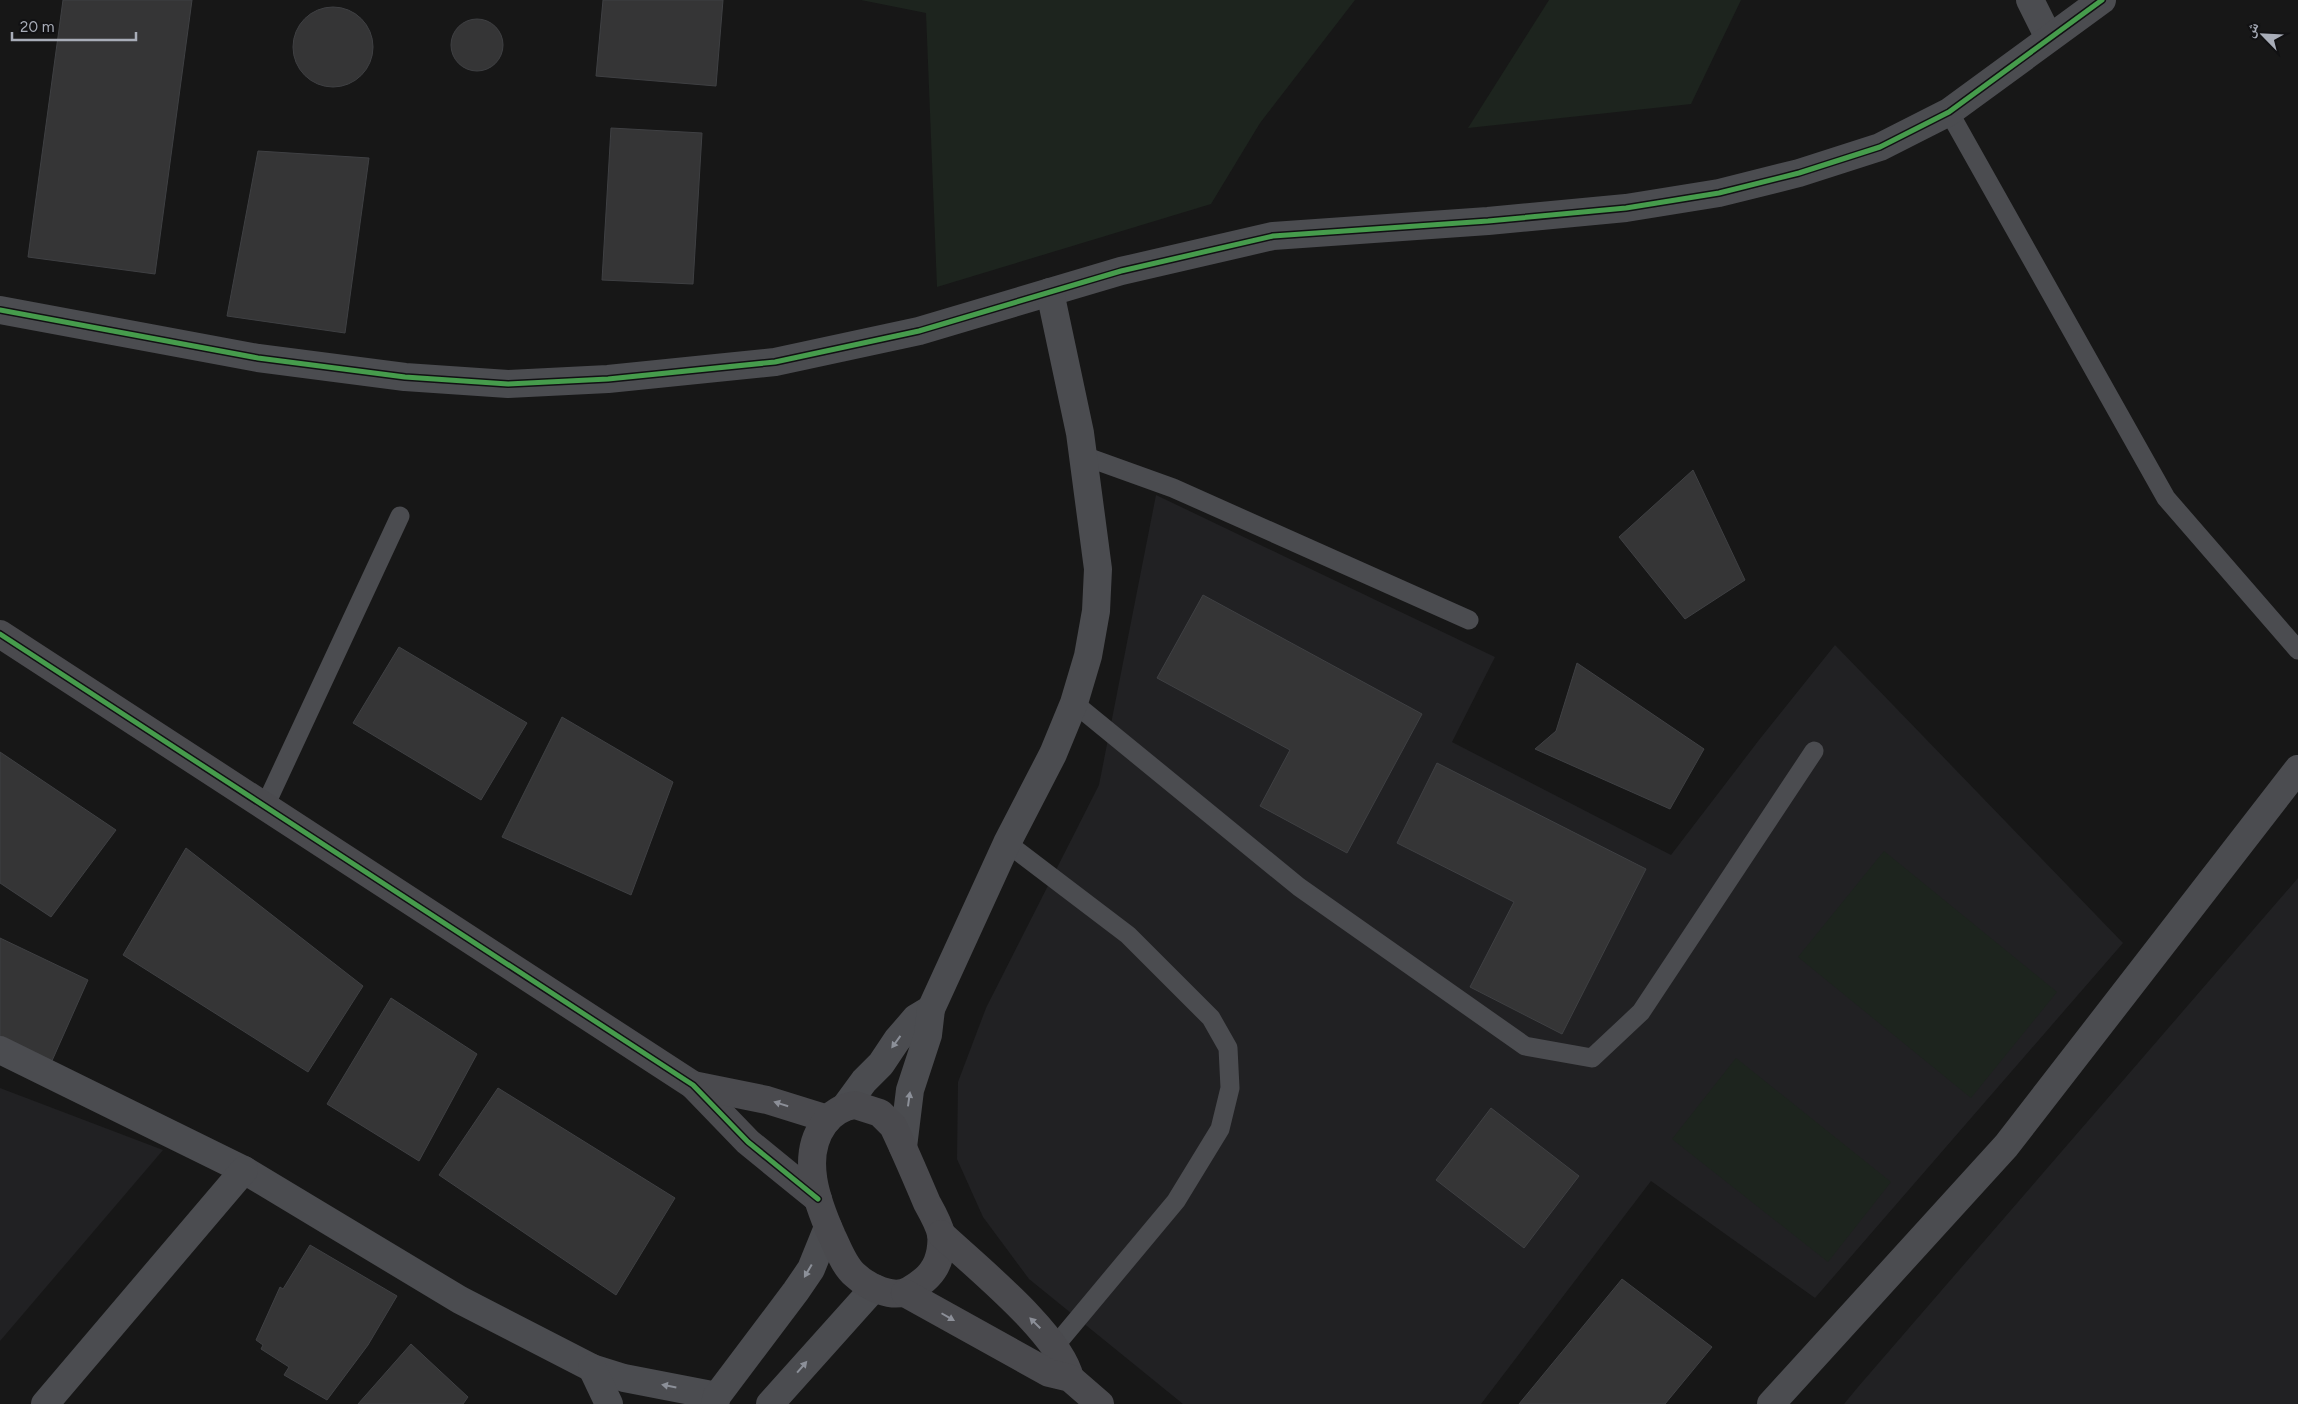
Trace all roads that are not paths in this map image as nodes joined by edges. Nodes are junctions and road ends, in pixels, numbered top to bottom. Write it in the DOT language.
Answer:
graph roads {
  1 [pos="2030,0"];
  2 [pos="2102,0"];
  3 [pos="2050,38"];
  4 [pos="1949,112"];
  5 [pos="1050,292"];
  6 [pos="0,310"];
  7 [pos="1084,456"];
  8 [pos="400,516"];
  9 [pos="1469,620"];
  10 [pos="0,634"];
  11 [pos="2298,650"];
  12 [pos="1074,703"];
  13 [pos="1814,751"];
  14 [pos="2298,769"];
  15 [pos="264,806"];
  16 [pos="1007,843"];
  17 [pos="931,1009"];
  18 [pos="0,1050"];
  19 [pos="693,1085"];
  20 [pos="836,1113"];
  21 [pos="903,1147"];
  22 [pos="244,1170"];
  23 [pos="818,1199"];
  24 [pos="828,1227"];
  25 [pos="941,1234"];
  26 [pos="874,1288"];
  27 [pos="905,1293"];
  28 [pos="1055,1346"];
  29 [pos="592,1368"];
  30 [pos="1070,1378"];
  31 [pos="716,1400"];
  32 [pos="46,1404"];
  33 [pos="609,1404"];
  34 [pos="770,1404"];
  35 [pos="1100,1404"];
  36 [pos="1771,1404"];
  1 -- 3 [label="street"];
  2 -- 3 [label="street"];
  3 -- 4 [label="street"];
  4 -- 5 [label="street"];
  4 -- 11 [label="lane"];
  5 -- 6 [label="street"];
  5 -- 7 [label="street"];
  7 -- 9 [label="lane"];
  7 -- 12 [label="street"];
  8 -- 15 [label="lane"];
  10 -- 15 [label="street"];
  12 -- 13 [label="lane"];
  12 -- 16 [label="street"];
  14 -- 36 [label="street"];
  15 -- 19 [label="street"];
  16 -- 17 [label="street"];
  16 -- 28 [label="lane"];
  17 -- 20 [label="street, one-way"];
  21 -- 17 [label="street, one-way"];
  18 -- 22 [label="street"];
  20 -- 19 [label="street, one-way"];
  19 -- 23 [label="street"];
  20 -- 21 [label="street"];
  20 -- 23 [label="street"];
  21 -- 25 [label="street"];
  22 -- 29 [label="street"];
  22 -- 32 [label="street"];
  23 -- 24 [label="street"];
  24 -- 26 [label="street"];
  24 -- 31 [label="street, one-way"];
  25 -- 27 [label="street"];
  28 -- 25 [label="street, one-way"];
  26 -- 27 [label="street"];
  34 -- 26 [label="street, one-way"];
  27 -- 30 [label="street, one-way"];
  28 -- 30 [label="street"];
  31 -- 29 [label="street, one-way"];
  29 -- 33 [label="street"];
  30 -- 35 [label="street"];
}
